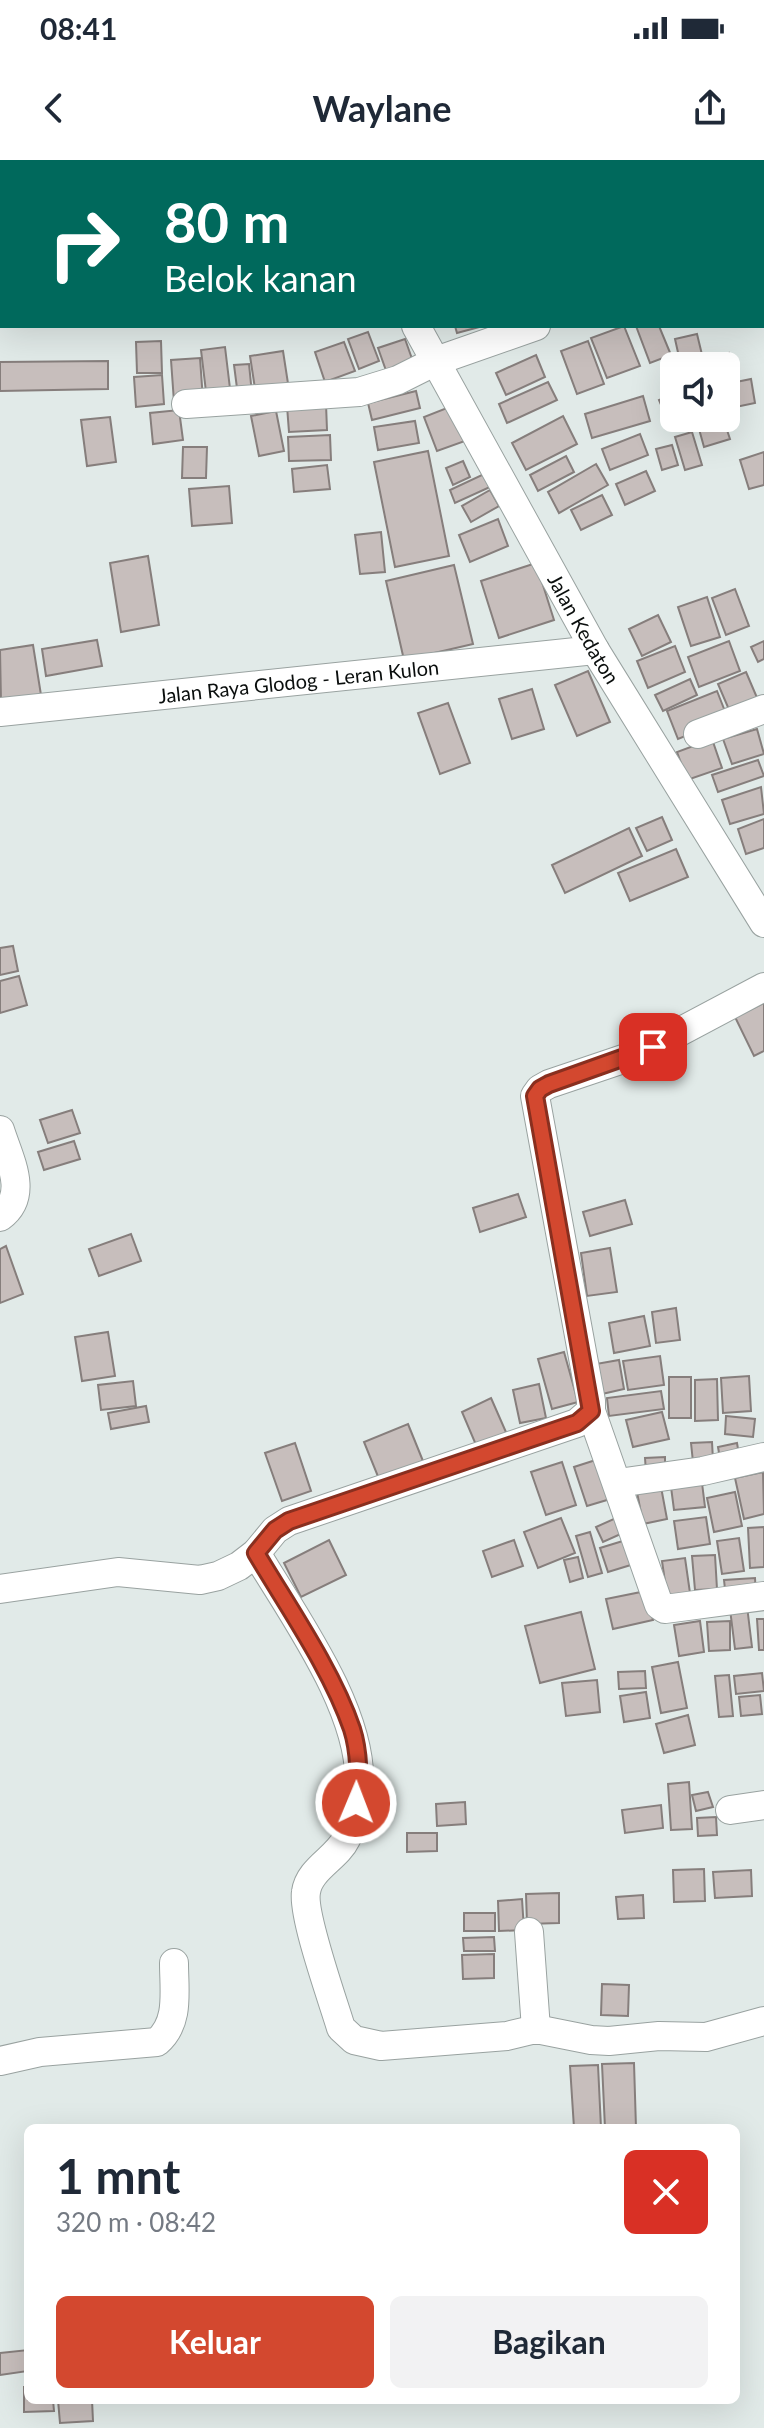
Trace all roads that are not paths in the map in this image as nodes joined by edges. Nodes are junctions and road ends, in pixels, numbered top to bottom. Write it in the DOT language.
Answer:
graph roads {
  1 [pos="417,328"];
  2 [pos="530,328"];
  3 [pos="436,361"];
  4 [pos="186,404"];
  5 [pos="595,650"];
  6 [pos="764,709"];
  7 [pos="0,712"];
  8 [pos="698,734"];
  9 [pos="764,923"];
  10 [pos="764,987"];
  11 [pos="0,1130"];
  12 [pos="0,1217"];
  13 [pos="591,1411"];
  14 [pos="764,1457"];
  15 [pos="618,1483"];
  16 [pos="256,1553"];
  17 [pos="0,1589"];
  18 [pos="764,1596"];
  19 [pos="764,1805"];
  20 [pos="730,1810"];
  21 [pos="529,1932"];
  22 [pos="174,1963"];
  23 [pos="764,2021"];
  24 [pos="536,2029"];
  25 [pos="0,2061"];
  1 -- 3 [label="street, Jalan Kedaton"];
  2 -- 3 [label="street"];
  3 -- 4 [label="street"];
  3 -- 5 [label="street, Jalan Kedaton"];
  5 -- 7 [label="street, Jalan Raya Glodog - Leran Kulon"];
  5 -- 9 [label="street, Jalan Kedaton"];
  6 -- 8 [label="street"];
  10 -- 13 [label="street"];
  11 -- 12 [label="street"];
  13 -- 15 [label="street"];
  13 -- 16 [label="street"];
  14 -- 15 [label="street"];
  15 -- 18 [label="street"];
  16 -- 17 [label="street"];
  16 -- 24 [label="street"];
  19 -- 20 [label="street"];
  21 -- 24 [label="street"];
  22 -- 25 [label="street"];
  23 -- 24 [label="street"];
}
